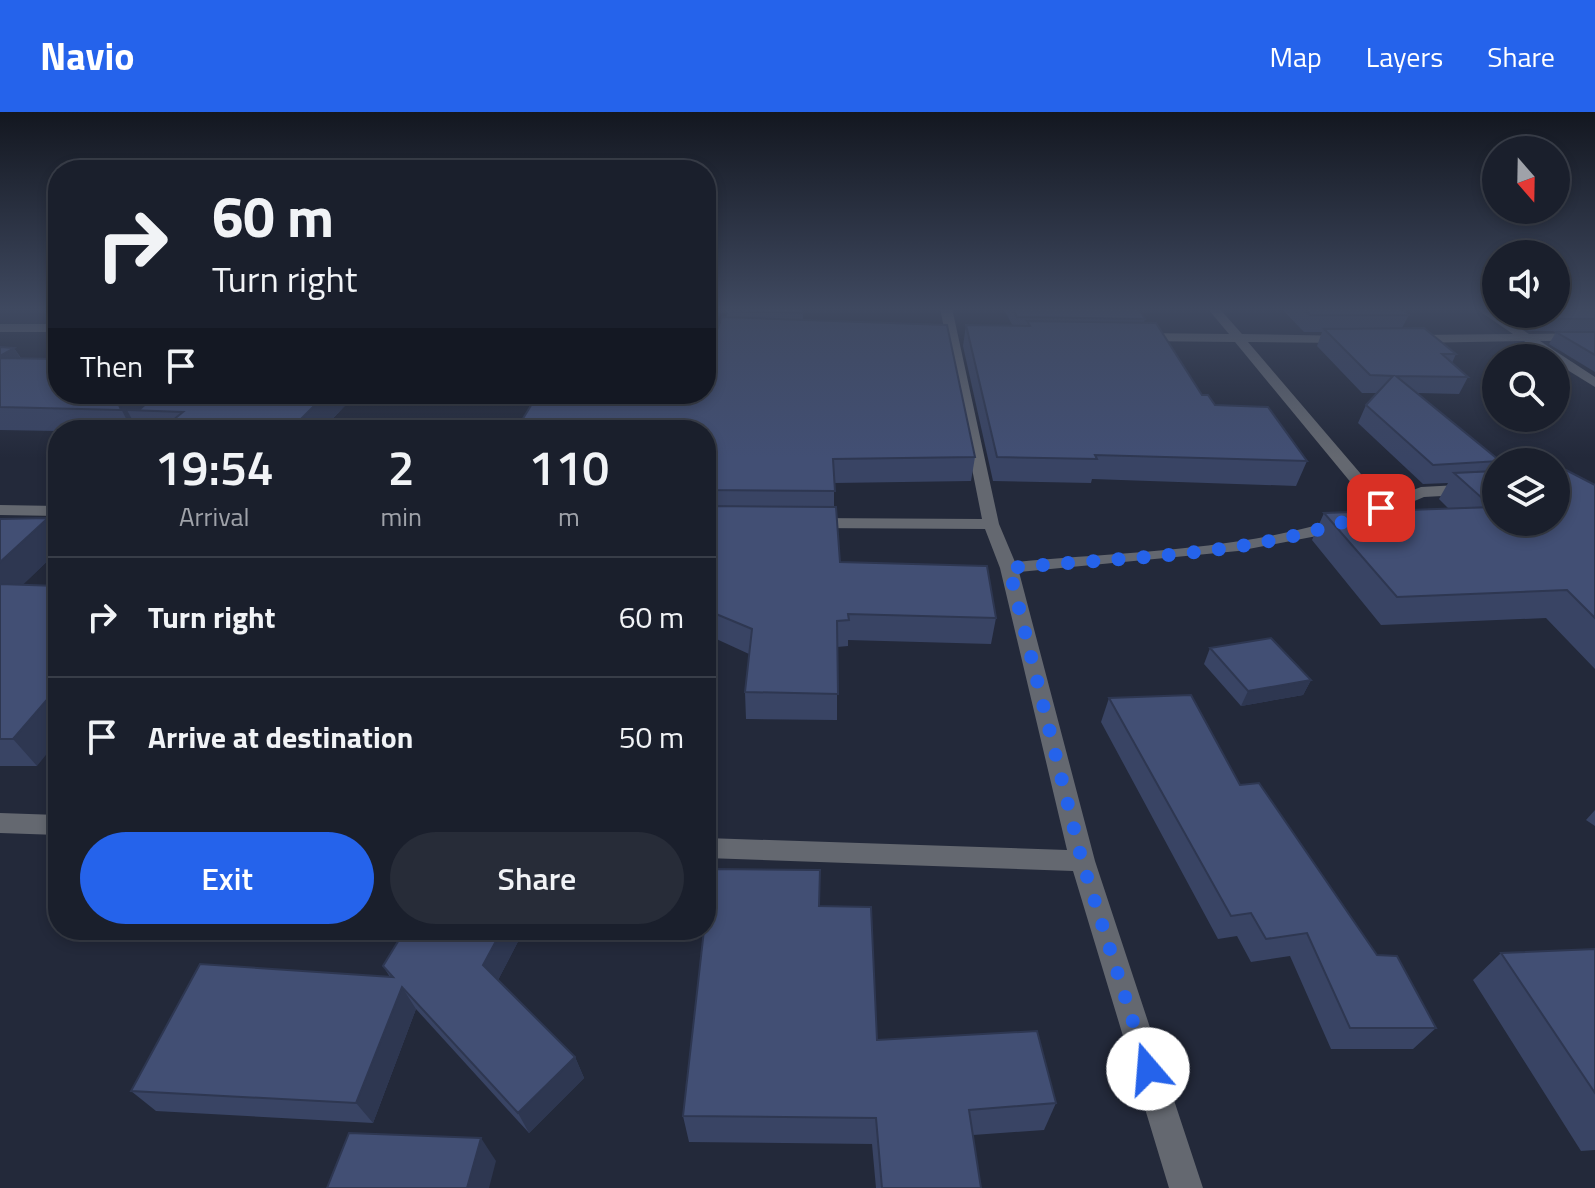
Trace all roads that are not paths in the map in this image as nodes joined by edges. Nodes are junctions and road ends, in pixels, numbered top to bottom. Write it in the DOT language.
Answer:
graph roads {
  1 [pos="955,358"];
  2 [pos="1257,358"];
  3 [pos="1558,358"];
  4 [pos="1595,383"];
  5 [pos="1482,489"];
  6 [pos="1381,508"];
  7 [pos="48,509"];
  8 [pos="0,510"];
  9 [pos="785,523"];
  10 [pos="991,524"];
  11 [pos="1009,568"];
  12 [pos="0,823"];
  13 [pos="48,825"];
  14 [pos="716,848"];
  15 [pos="1082,861"];
  16 [pos="1186,1188"];
  1 -- 10 [label="street"];
  2 -- 6 [label="street"];
  3 -- 4 [label="street"];
  5 -- 6 [label="street"];
  6 -- 11 [label="street"];
  7 -- 8 [label="street"];
  9 -- 10 [label="street"];
  10 -- 11 [label="street"];
  11 -- 15 [label="street"];
  12 -- 13 [label="street"];
  14 -- 15 [label="street"];
  15 -- 16 [label="street"];
}
